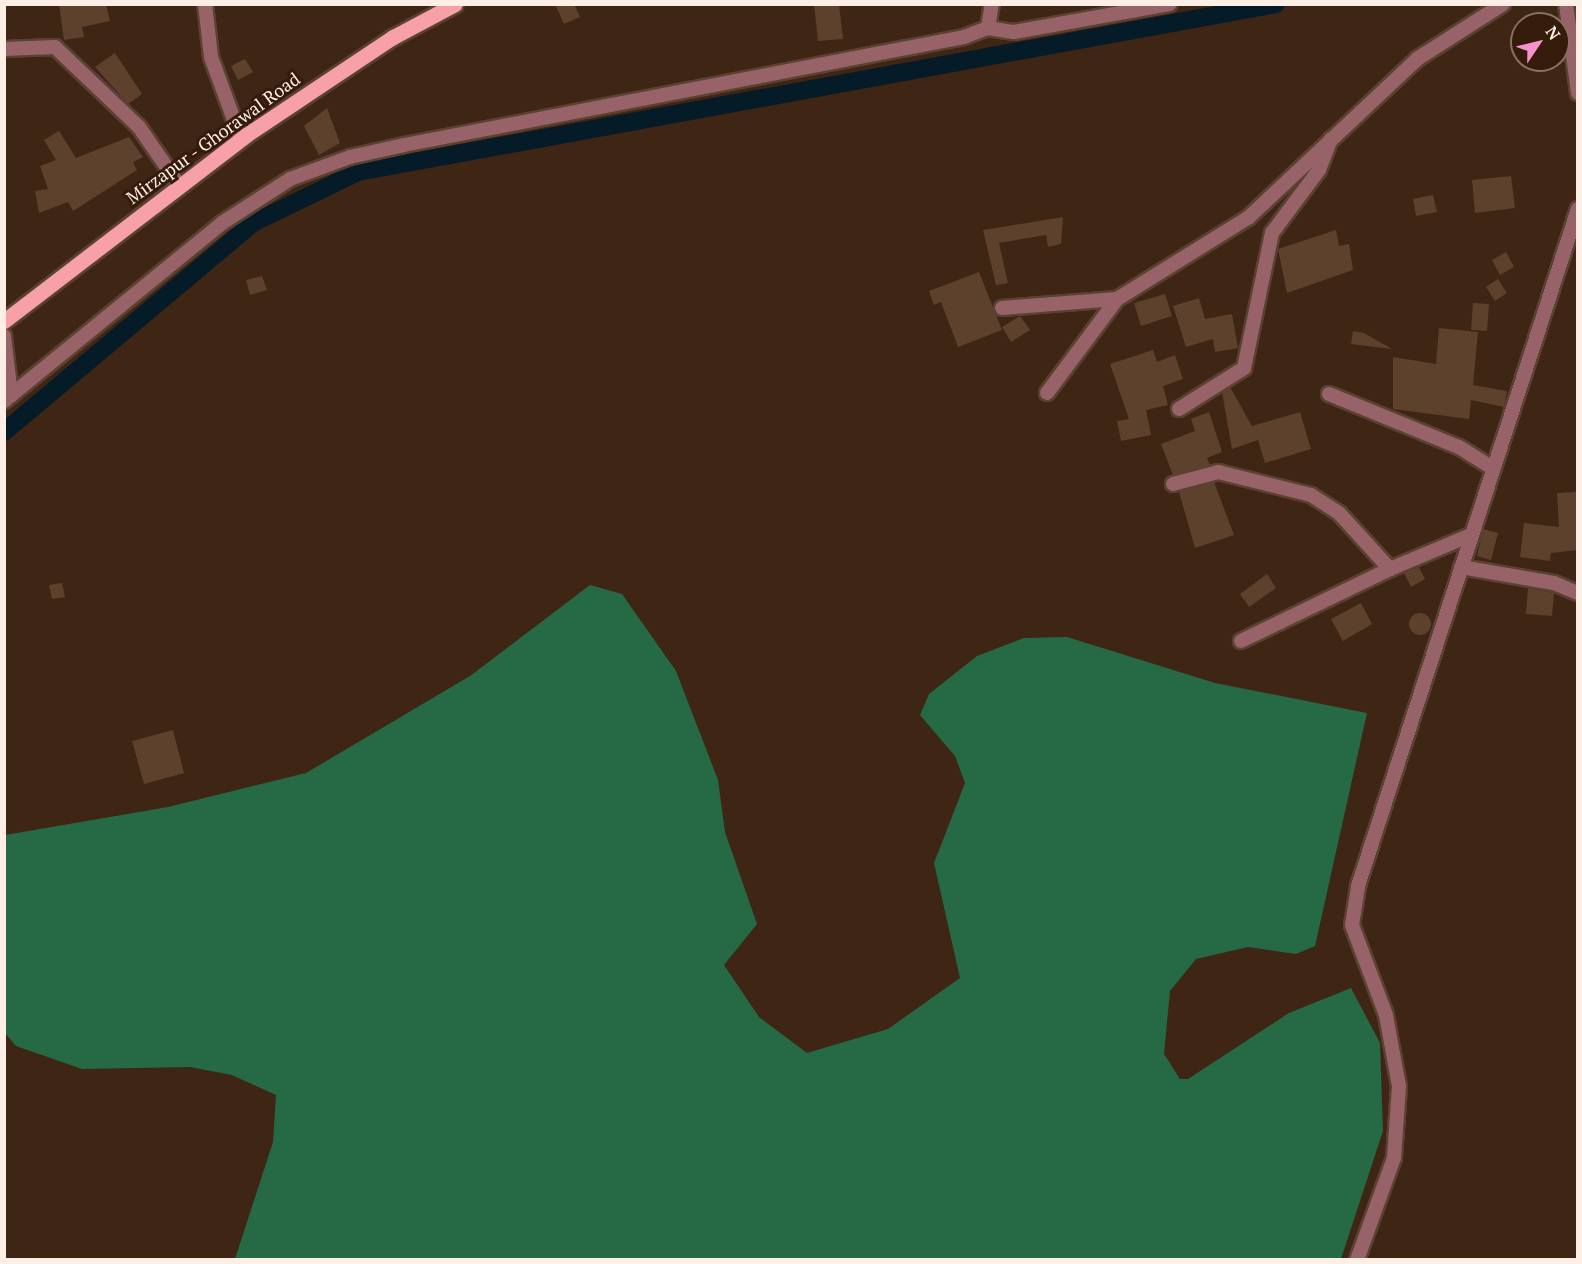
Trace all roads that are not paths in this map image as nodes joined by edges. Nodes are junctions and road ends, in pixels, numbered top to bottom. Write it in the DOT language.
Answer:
graph roads {
  1 [pos="205,4"];
  2 [pos="992,4"];
  3 [pos="1169,4"];
  4 [pos="1503,4"];
  5 [pos="1566,4"];
  6 [pos="447,6"];
  7 [pos="988,27"];
  8 [pos="4,49"];
  9 [pos="1578,93"];
  10 [pos="1332,137"];
  11 [pos="241,139"];
  12 [pos="179,185"];
  13 [pos="1577,214"];
  14 [pos="1117,299"];
  15 [pos="1002,308"];
  16 [pos="4,321"];
  17 [pos="4,336"];
  18 [pos="1047,393"];
  19 [pos="1329,394"];
  20 [pos="8,398"];
  21 [pos="1179,409"];
  22 [pos="1493,468"];
  23 [pos="1173,484"];
  24 [pos="1471,535"];
  25 [pos="1461,567"];
  26 [pos="1390,569"];
  27 [pos="1578,593"];
  28 [pos="1241,641"];
  29 [pos="1357,1260"];
  1 -- 11 [label="street"];
  2 -- 7 [label="street"];
  3 -- 7 [label="street"];
  4 -- 10 [label="street"];
  5 -- 9 [label="street"];
  6 -- 11 [label="main road, Mirzapur - Ghorawal Road"];
  7 -- 20 [label="street"];
  8 -- 12 [label="street"];
  10 -- 14 [label="street"];
  10 -- 21 [label="street"];
  11 -- 12 [label="main road, Mirzapur - Ghorawal Road"];
  12 -- 16 [label="main road, Mirzapur - Ghorawal Road"];
  13 -- 22 [label="street"];
  14 -- 15 [label="street"];
  14 -- 18 [label="street"];
  17 -- 20 [label="street"];
  19 -- 22 [label="street"];
  22 -- 24 [label="street"];
  23 -- 26 [label="street"];
  24 -- 25 [label="street"];
  24 -- 26 [label="street"];
  25 -- 27 [label="street"];
  25 -- 29 [label="street"];
  26 -- 28 [label="street"];
}
